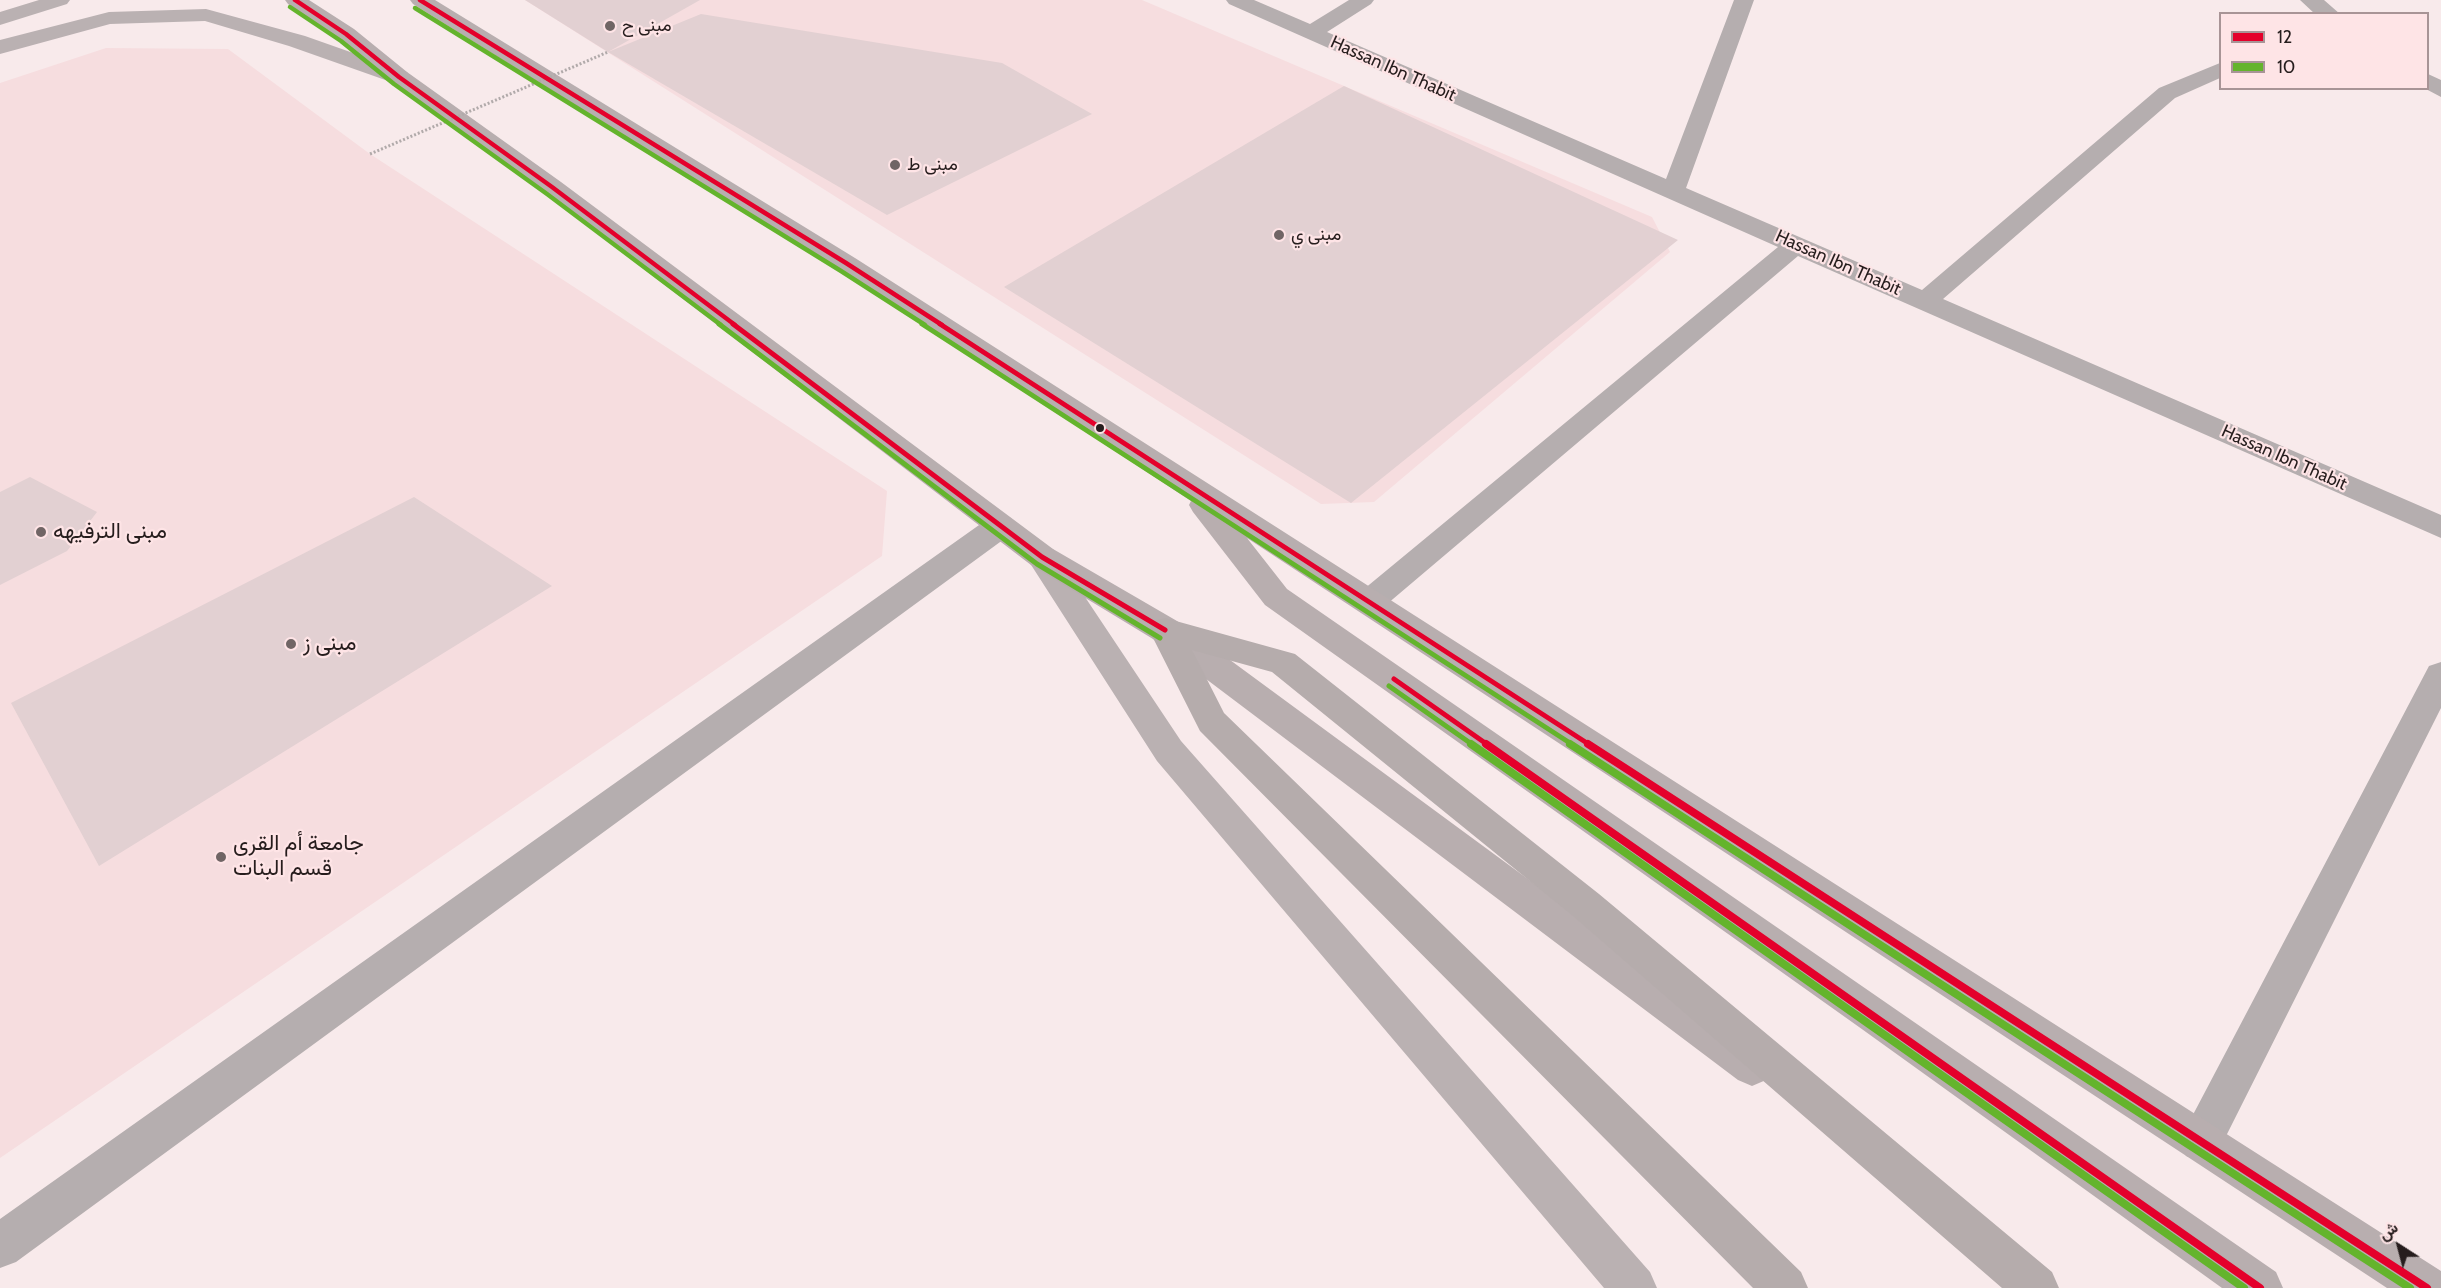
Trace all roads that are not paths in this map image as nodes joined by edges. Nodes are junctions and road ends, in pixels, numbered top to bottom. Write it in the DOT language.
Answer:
graph roads {
  1 [pos="60,0"];
  2 [pos="132,0"];
  3 [pos="295,0"];
  4 [pos="1236,0"];
  5 [pos="1364,0"];
  6 [pos="1744,0"];
  7 [pos="432,4"];
  8 [pos="0,19"];
  9 [pos="1311,33"];
  10 [pos="0,45"];
  11 [pos="2219,70"];
  12 [pos="399,77"];
  13 [pos="1673,191"];
  14 [pos="1795,245"];
  15 [pos="1924,301"];
  16 [pos="1189,485"];
  17 [pos="1000,526"];
  18 [pos="2441,527"];
  19 [pos="1042,557"];
  20 [pos="1369,602"];
  21 [pos="1165,630"];
  22 [pos="2441,675"];
  23 [pos="2201,1142"];
  24 [pos="0,1246"];
  25 [pos="1634,1288"];
  26 [pos="1785,1288"];
  27 [pos="2036,1288"];
  28 [pos="2049,1288"];
  29 [pos="2260,1288"];
  30 [pos="2427,1288"];
  1 -- 8 [label="main road"];
  2 -- 10 [label="main road"];
  3 -- 12 [label="highway"];
  4 -- 9 [label="street, Hassan Ibn Thabit"];
  5 -- 9 [label="street"];
  6 -- 13 [label="street"];
  7 -- 16 [label="highway"];
  9 -- 13 [label="street, Hassan Ibn Thabit"];
  10 -- 12 [label="main road"];
  11 -- 15 [label="street"];
  12 -- 17 [label="highway"];
  13 -- 14 [label="street, Hassan Ibn Thabit"];
  14 -- 15 [label="street, Hassan Ibn Thabit"];
  14 -- 20 [label="street"];
  15 -- 18 [label="street, Hassan Ibn Thabit"];
  16 -- 20 [label="highway"];
  16 -- 29 [label="highway"];
  17 -- 19 [label="highway"];
  17 -- 24 [label="street"];
  19 -- 21 [label="highway"];
  19 -- 25 [label="main road"];
  20 -- 23 [label="highway"];
  21 -- 26 [label="highway"];
  21 -- 27 [label="highway"];
  21 -- 28 [label="highway"];
  22 -- 23 [label="street"];
  23 -- 30 [label="highway"];
}
